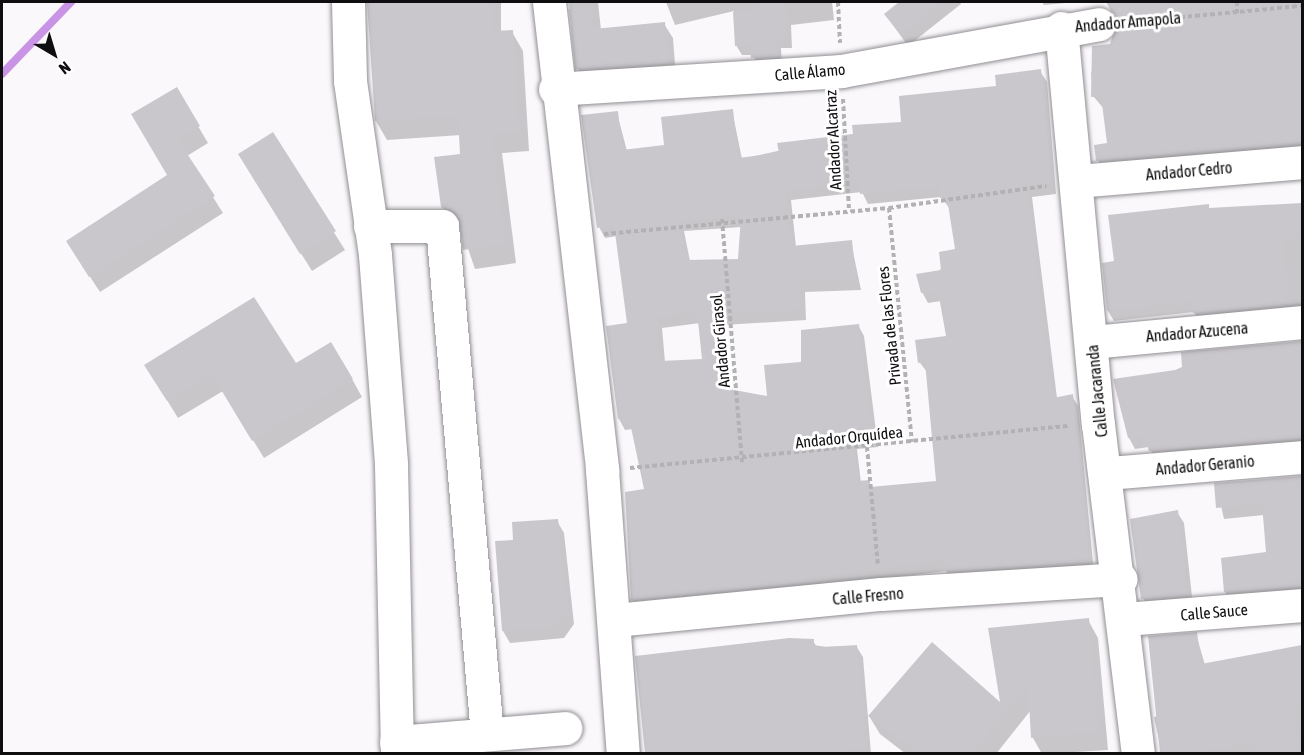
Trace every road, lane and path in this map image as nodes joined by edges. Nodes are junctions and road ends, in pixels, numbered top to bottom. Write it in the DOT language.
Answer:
graph roads {
  1 [pos="348,2"];
  2 [pos="549,2"];
  3 [pos="838,2"];
  4 [pos="1236,2"];
  5 [pos="1302,6"];
  6 [pos="1237,13"];
  7 [pos="1099,24"];
  8 [pos="1061,28"];
  9 [pos="841,71"];
  10 [pos="555,89"];
  11 [pos="1302,162"];
  12 [pos="1077,181"];
  13 [pos="889,208"];
  14 [pos="849,209"];
  15 [pos="722,219"];
  16 [pos="370,226"];
  17 [pos="574,237"];
  18 [pos="1302,322"];
  19 [pos="1091,342"];
  20 [pos="1098,424"];
  21 [pos="912,442"];
  22 [pos="867,447"];
  23 [pos="1302,457"];
  24 [pos="742,462"];
  25 [pos="602,470"];
  26 [pos="1108,473"];
  27 [pos="1121,579"];
  28 [pos="880,594"];
  29 [pos="1302,605"];
  30 [pos="1125,619"];
  31 [pos="615,620"];
  32 [pos="565,728"];
  33 [pos="487,734"];
  34 [pos="397,748"];
  35 [pos="623,753"];
  36 [pos="1138,753"];
  1 -- 16 [label="street"];
  2 -- 10 [label="street"];
  3 -- 9 [label="path, Andador Alcatraz"];
  4 -- 6 [label="path"];
  5 -- 6 [label="path, Andador Amapola"];
  6 -- 7 [label="path, Andador Amapola"];
  7 -- 8 [label="street, Andador Amapola"];
  8 -- 9 [label="street, Calle Álamo"];
  8 -- 12 [label="street, Calle Jacaranda"];
  9 -- 10 [label="street, Calle Álamo"];
  9 -- 14 [label="path, Andador Alcatraz"];
  10 -- 17 [label="street"];
  11 -- 12 [label="street, Andador Cedro"];
  12 -- 13 [label="path"];
  12 -- 19 [label="street, Calle Jacaranda"];
  13 -- 14 [label="path"];
  13 -- 21 [label="path, Privada de las Flores"];
  14 -- 15 [label="path"];
  15 -- 17 [label="path"];
  15 -- 24 [label="path, Andador Girasol"];
  16 -- 33 [label="street"];
  16 -- 34 [label="street"];
  17 -- 25 [label="street"];
  18 -- 19 [label="street, Andador Azucena"];
  19 -- 20 [label="street, Calle Jacaranda"];
  20 -- 21 [label="path, Andador Orquídea"];
  20 -- 26 [label="street, Calle Jacaranda"];
  21 -- 22 [label="path, Andador Orquídea"];
  22 -- 24 [label="path, Andador Orquídea"];
  22 -- 28 [label="path"];
  23 -- 26 [label="street, Andador Geranio"];
  24 -- 25 [label="path, Andador Orquídea"];
  25 -- 31 [label="street"];
  26 -- 27 [label="street, Calle Jacaranda"];
  27 -- 28 [label="street, Calle Fresno"];
  27 -- 30 [label="street, Calle Jacaranda"];
  28 -- 31 [label="street, Calle Fresno"];
  29 -- 30 [label="street, Calle Sauce"];
  30 -- 36 [label="street, Calle Jacaranda"];
  31 -- 35 [label="street"];
  32 -- 33 [label="street"];
  33 -- 34 [label="street"];
}
